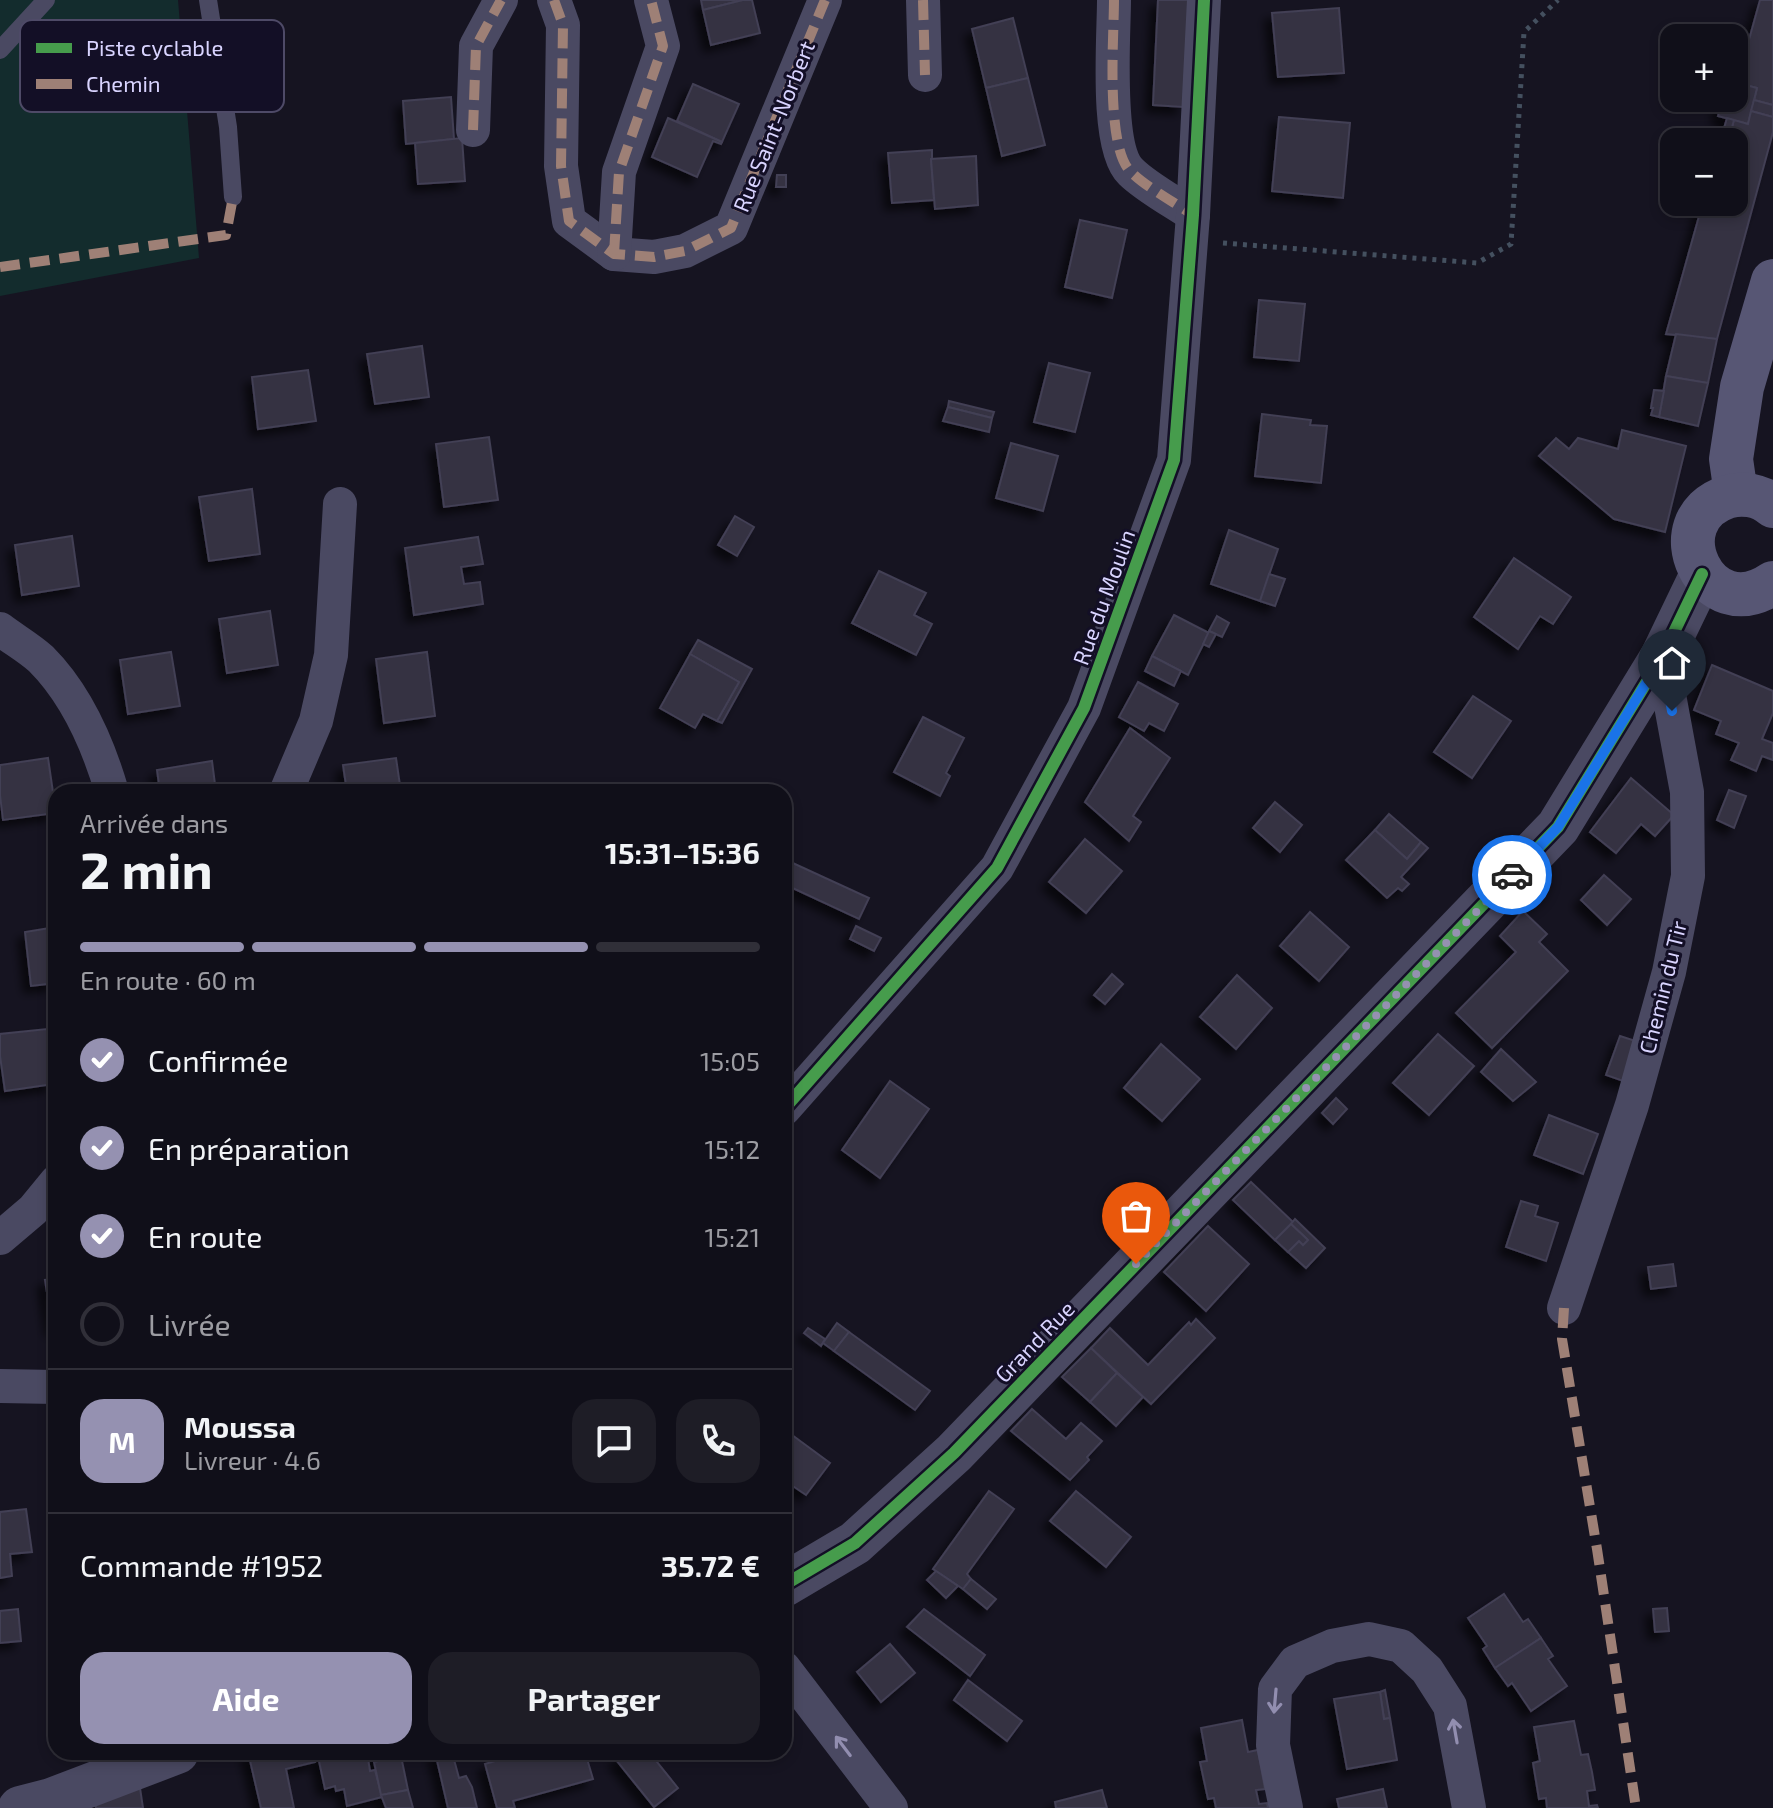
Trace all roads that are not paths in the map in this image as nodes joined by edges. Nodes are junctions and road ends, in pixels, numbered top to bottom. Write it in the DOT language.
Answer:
graph roads {
  1 [pos="46,0"];
  2 [pos="208,0"];
  3 [pos="501,0"];
  4 [pos="554,0"];
  5 [pos="651,0"];
  6 [pos="825,0"];
  7 [pos="923,0"];
  8 [pos="1114,0"];
  9 [pos="1204,0"];
  10 [pos="28,20"];
  11 [pos="211,20"];
  12 [pos="20,28"];
  13 [pos="0,50"];
  14 [pos="925,75"];
  15 [pos="226,112"];
  16 [pos="473,130"];
  17 [pos="233,197"];
  18 [pos="1192,228"];
  19 [pos="614,254"];
  20 [pos="1773,281"];
  21 [pos="1754,500"];
  22 [pos="340,504"];
  23 [pos="1702,574"];
  24 [pos="1773,583"];
  25 [pos="0,629"];
  26 [pos="1662,657"];
  27 [pos="110,784"];
  28 [pos="289,784"];
  29 [pos="792,1100"];
  30 [pos="48,1192"];
  31 [pos="0,1238"];
  32 [pos="1564,1308"];
  33 [pos="0,1386"];
  34 [pos="48,1387"];
  35 [pos="792,1580"];
  36 [pos="792,1678"];
  37 [pos="156,1760"];
  38 [pos="20,1808"];
  39 [pos="891,1808"];
  40 [pos="1286,1808"];
  41 [pos="1469,1808"];
  1 -- 10 [label="lane"];
  2 -- 11 [label="lane"];
  3 -- 16 [label="street"];
  4 -- 19 [label="street"];
  5 -- 19 [label="street"];
  6 -- 19 [label="street, Rue Saint-Norbert"];
  7 -- 14 [label="street"];
  8 -- 18 [label="street"];
  9 -- 18 [label="street, Rue du Moulin"];
  12 -- 13 [label="lane"];
  15 -- 17 [label="lane"];
  18 -- 29 [label="street, Rue du Moulin"];
  20 -- 21 [label="main road"];
  21 -- 23 [label="main road"];
  22 -- 28 [label="street"];
  23 -- 24 [label="main road"];
  23 -- 26 [label="street, Grand Rue"];
  25 -- 27 [label="street"];
  26 -- 32 [label="street, Chemin du Tir"];
  26 -- 35 [label="street, Grand Rue"];
  30 -- 31 [label="street"];
  33 -- 34 [label="street"];
  39 -- 36 [label="street, one-way"];
  37 -- 38 [label="street"];
  41 -- 40 [label="street, one-way"];
}
